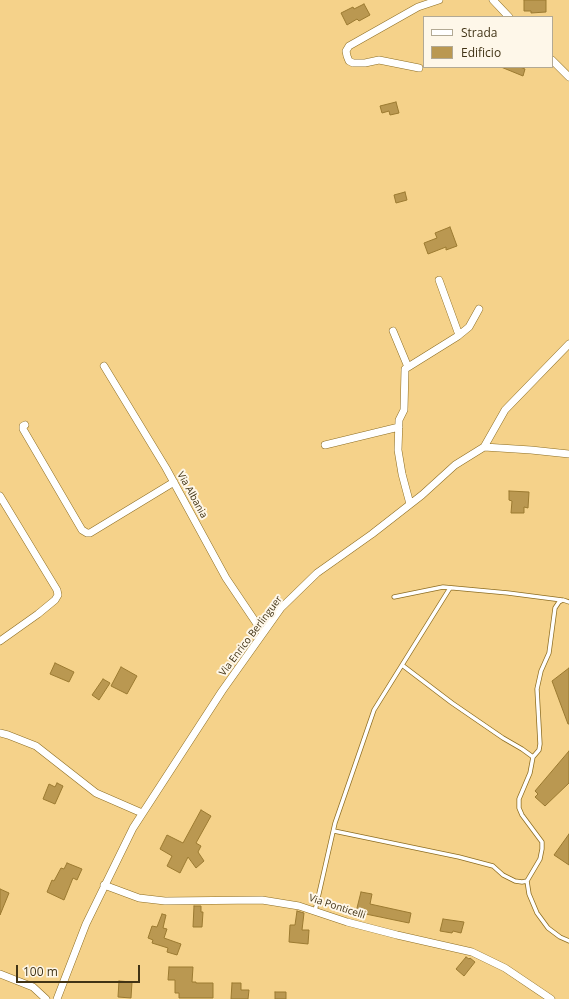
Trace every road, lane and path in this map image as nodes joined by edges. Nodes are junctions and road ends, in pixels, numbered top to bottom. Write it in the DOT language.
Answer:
graph roads {
  1 [pos="438,0"];
  2 [pos="493,0"];
  3 [pos="508,16"];
  4 [pos="553,61"];
  5 [pos="419,68"];
  6 [pos="569,77"];
  7 [pos="439,280"];
  8 [pos="479,309"];
  9 [pos="393,331"];
  10 [pos="459,335"];
  11 [pos="569,344"];
  12 [pos="104,366"];
  13 [pos="408,367"];
  14 [pos="25,425"];
  15 [pos="399,427"];
  16 [pos="325,445"];
  17 [pos="484,447"];
  18 [pos="569,454"];
  19 [pos="174,482"];
  20 [pos="0,496"];
  21 [pos="410,504"];
  22 [pos="450,588"];
  23 [pos="394,597"];
  24 [pos="563,600"];
  25 [pos="569,602"];
  26 [pos="263,633"];
  27 [pos="0,640"];
  28 [pos="402,666"];
  29 [pos="0,733"];
  30 [pos="533,757"];
  31 [pos="142,813"];
  32 [pos="334,831"];
  33 [pos="527,881"];
  34 [pos="104,885"];
  35 [pos="315,911"];
  36 [pos="569,941"];
  37 [pos="0,974"];
  38 [pos="46,999"];
  39 [pos="57,999"];
  40 [pos="550,999"];
  1 -- 5 [label="street"];
  2 -- 3 [label="street"];
  4 -- 6 [label="street"];
  7 -- 10 [label="street"];
  8 -- 10 [label="street"];
  9 -- 13 [label="street"];
  10 -- 13 [label="street"];
  11 -- 17 [label="street"];
  12 -- 19 [label="street, Via Albania"];
  13 -- 15 [label="street"];
  14 -- 19 [label="street"];
  15 -- 16 [label="street"];
  15 -- 21 [label="street"];
  17 -- 18 [label="street"];
  17 -- 21 [label="street, Via Enrico Berlinguer"];
  19 -- 26 [label="street, Via Albania"];
  20 -- 27 [label="street"];
  21 -- 26 [label="street, Via Enrico Berlinguer"];
  22 -- 23 [label="lane"];
  22 -- 24 [label="lane"];
  22 -- 28 [label="lane"];
  24 -- 25 [label="lane"];
  24 -- 30 [label="lane"];
  26 -- 31 [label="street, Via Enrico Berlinguer"];
  28 -- 30 [label="lane"];
  28 -- 32 [label="lane"];
  29 -- 31 [label="street"];
  30 -- 33 [label="lane"];
  31 -- 34 [label="street, Via Enrico Berlinguer"];
  32 -- 33 [label="lane"];
  32 -- 35 [label="lane"];
  33 -- 36 [label="lane"];
  34 -- 35 [label="street, Via Ponticelli"];
  34 -- 39 [label="street, Via Enrico Berlinguer"];
  35 -- 40 [label="street, Via Ponticelli"];
  37 -- 38 [label="street"];
}
